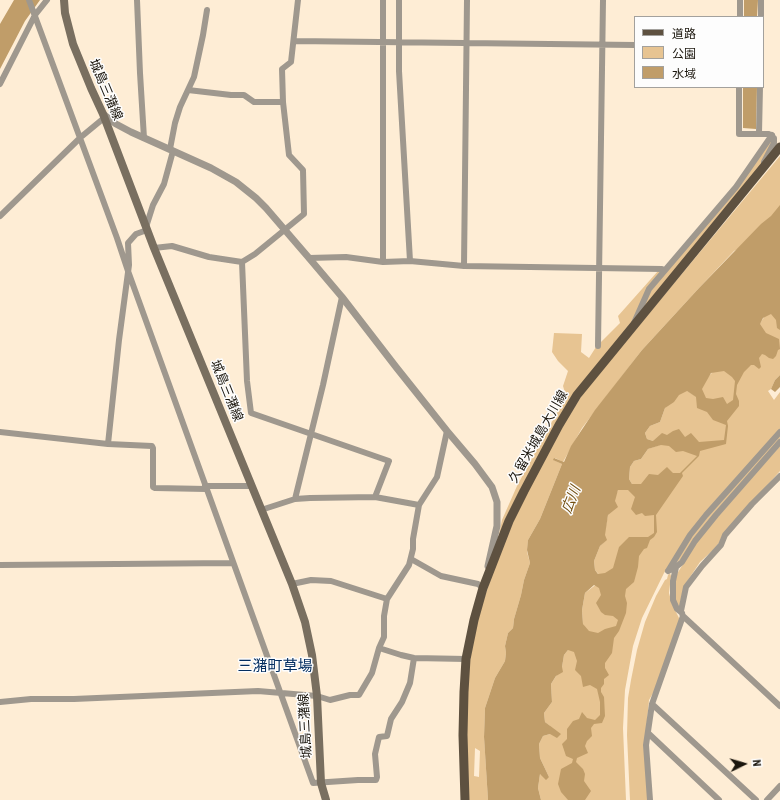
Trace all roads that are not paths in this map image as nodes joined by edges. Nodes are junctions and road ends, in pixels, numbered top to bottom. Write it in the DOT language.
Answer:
graph roads {
  1 [pos="29,0"];
  2 [pos="47,0"];
  3 [pos="64,0"];
  4 [pos="137,0"];
  5 [pos="298,0"];
  6 [pos="383,0"];
  7 [pos="399,0"];
  8 [pos="467,0"];
  9 [pos="603,0"];
  10 [pos="740,0"];
  11 [pos="761,0"];
  12 [pos="207,10"];
  13 [pos="34,14"];
  14 [pos="740,16"];
  15 [pos="761,16"];
  16 [pos="294,41"];
  17 [pos="383,42"];
  18 [pos="398,42"];
  19 [pos="466,43"];
  20 [pos="602,44"];
  21 [pos="634,45"];
  22 [pos="0,84"];
  23 [pos="739,88"];
  24 [pos="760,88"];
  25 [pos="188,90"];
  26 [pos="284,102"];
  27 [pos="104,116"];
  28 [pos="759,133"];
  29 [pos="772,135"];
  30 [pos="81,137"];
  31 [pos="144,138"];
  32 [pos="780,148"];
  33 [pos="171,150"];
  34 [pos="761,171"];
  35 [pos="0,216"];
  36 [pos="147,228"];
  37 [pos="284,230"];
  38 [pos="154,248"];
  39 [pos="309,258"];
  40 [pos="410,261"];
  41 [pos="242,262"];
  42 [pos="383,262"];
  43 [pos="464,266"];
  44 [pos="599,268"];
  45 [pos="665,270"];
  46 [pos="128,271"];
  47 [pos="342,297"];
  48 [pos="633,326"];
  49 [pos="598,346"];
  50 [pos="447,431"];
  51 [pos="0,432"];
  52 [pos="780,432"];
  53 [pos="311,434"];
  54 [pos="780,442"];
  55 [pos="108,444"];
  56 [pos="780,476"];
  57 [pos="251,486"];
  58 [pos="206,488"];
  59 [pos="375,497"];
  60 [pos="295,499"];
  61 [pos="419,505"];
  62 [pos="261,510"];
  63 [pos="411,559"];
  64 [pos="233,563"];
  65 [pos="0,565"];
  66 [pos="676,567"];
  67 [pos="292,584"];
  68 [pos="483,588"];
  69 [pos="387,599"];
  70 [pos="683,614"];
  71 [pos="379,648"];
  72 [pos="414,658"];
  73 [pos="466,659"];
  74 [pos="279,692"];
  75 [pos="317,696"];
  76 [pos="0,702"];
  77 [pos="652,704"];
  78 [pos="780,706"];
  79 [pos="648,733"];
  80 [pos="321,783"];
  81 [pos="780,786"];
  82 [pos="326,800"];
  83 [pos="466,800"];
  84 [pos="650,800"];
  85 [pos="719,800"];
  86 [pos="756,800"];
  87 [pos="767,800"];
  1 -- 13 [label="street"];
  2 -- 13 [label="street"];
  3 -- 27 [label="main road, 城島三潴線"];
  4 -- 31 [label="street"];
  5 -- 16 [label="street"];
  6 -- 17 [label="street"];
  7 -- 18 [label="street"];
  8 -- 19 [label="street"];
  9 -- 20 [label="street"];
  10 -- 14 [label="street"];
  11 -- 15 [label="street"];
  12 -- 25 [label="street"];
  13 -- 22 [label="street"];
  13 -- 30 [label="street"];
  16 -- 17 [label="street"];
  16 -- 26 [label="street"];
  17 -- 18 [label="street"];
  17 -- 42 [label="street"];
  18 -- 19 [label="street"];
  18 -- 40 [label="street"];
  19 -- 20 [label="street"];
  19 -- 43 [label="street"];
  20 -- 21 [label="street"];
  20 -- 44 [label="street"];
  23 -- 28 [label="street"];
  24 -- 28 [label="street"];
  25 -- 26 [label="street"];
  25 -- 33 [label="street"];
  26 -- 37 [label="street"];
  27 -- 30 [label="street"];
  27 -- 31 [label="street"];
  27 -- 36 [label="main road, 城島三潴線"];
  28 -- 29 [label="street"];
  29 -- 34 [label="street"];
  29 -- 45 [label="street"];
  30 -- 35 [label="street"];
  30 -- 46 [label="street"];
  31 -- 33 [label="street"];
  32 -- 34 [label="main road, 久留米城島大川線"];
  33 -- 36 [label="street"];
  33 -- 37 [label="street"];
  34 -- 48 [label="main road, 久留米城島大川線"];
  36 -- 38 [label="main road, 城島三潴線"];
  36 -- 46 [label="street"];
  37 -- 39 [label="street"];
  37 -- 41 [label="street"];
  38 -- 41 [label="street"];
  38 -- 57 [label="main road, 城島三潴線"];
  39 -- 42 [label="street"];
  39 -- 47 [label="street"];
  40 -- 42 [label="street"];
  40 -- 43 [label="street"];
  41 -- 53 [label="street"];
  43 -- 44 [label="street"];
  44 -- 45 [label="street"];
  44 -- 49 [label="street"];
  45 -- 48 [label="street"];
  46 -- 55 [label="street"];
  46 -- 58 [label="street"];
  47 -- 50 [label="street"];
  47 -- 53 [label="street"];
  48 -- 68 [label="main road, 久留米城島大川線"];
  50 -- 61 [label="street"];
  50 -- 68 [label="street"];
  51 -- 55 [label="street"];
  52 -- 66 [label="street"];
  53 -- 59 [label="street"];
  53 -- 60 [label="street"];
  54 -- 66 [label="street"];
  55 -- 58 [label="street"];
  56 -- 70 [label="street"];
  57 -- 58 [label="street"];
  57 -- 62 [label="main road, 城島三潴線"];
  58 -- 64 [label="street"];
  59 -- 60 [label="street"];
  59 -- 61 [label="street"];
  60 -- 62 [label="street"];
  61 -- 63 [label="street"];
  62 -- 67 [label="main road, 城島三潴線"];
  63 -- 68 [label="street"];
  63 -- 69 [label="street"];
  64 -- 65 [label="street"];
  64 -- 74 [label="street"];
  66 -- 70 [label="street"];
  67 -- 69 [label="street"];
  67 -- 75 [label="main road, 城島三潴線"];
  68 -- 73 [label="main road, 久留米城島大川線"];
  69 -- 71 [label="street"];
  70 -- 77 [label="street"];
  70 -- 78 [label="street"];
  71 -- 72 [label="street"];
  71 -- 75 [label="street"];
  72 -- 73 [label="street"];
  72 -- 80 [label="street"];
  73 -- 83 [label="main road, 久留米城島大川線"];
  74 -- 75 [label="street"];
  74 -- 76 [label="street"];
  74 -- 80 [label="street"];
  75 -- 80 [label="main road, 城島三潴線"];
  77 -- 79 [label="street"];
  77 -- 86 [label="street"];
  79 -- 84 [label="street"];
  79 -- 85 [label="street"];
  80 -- 82 [label="main road, 城島三潴線"];
  81 -- 87 [label="street"];
}
